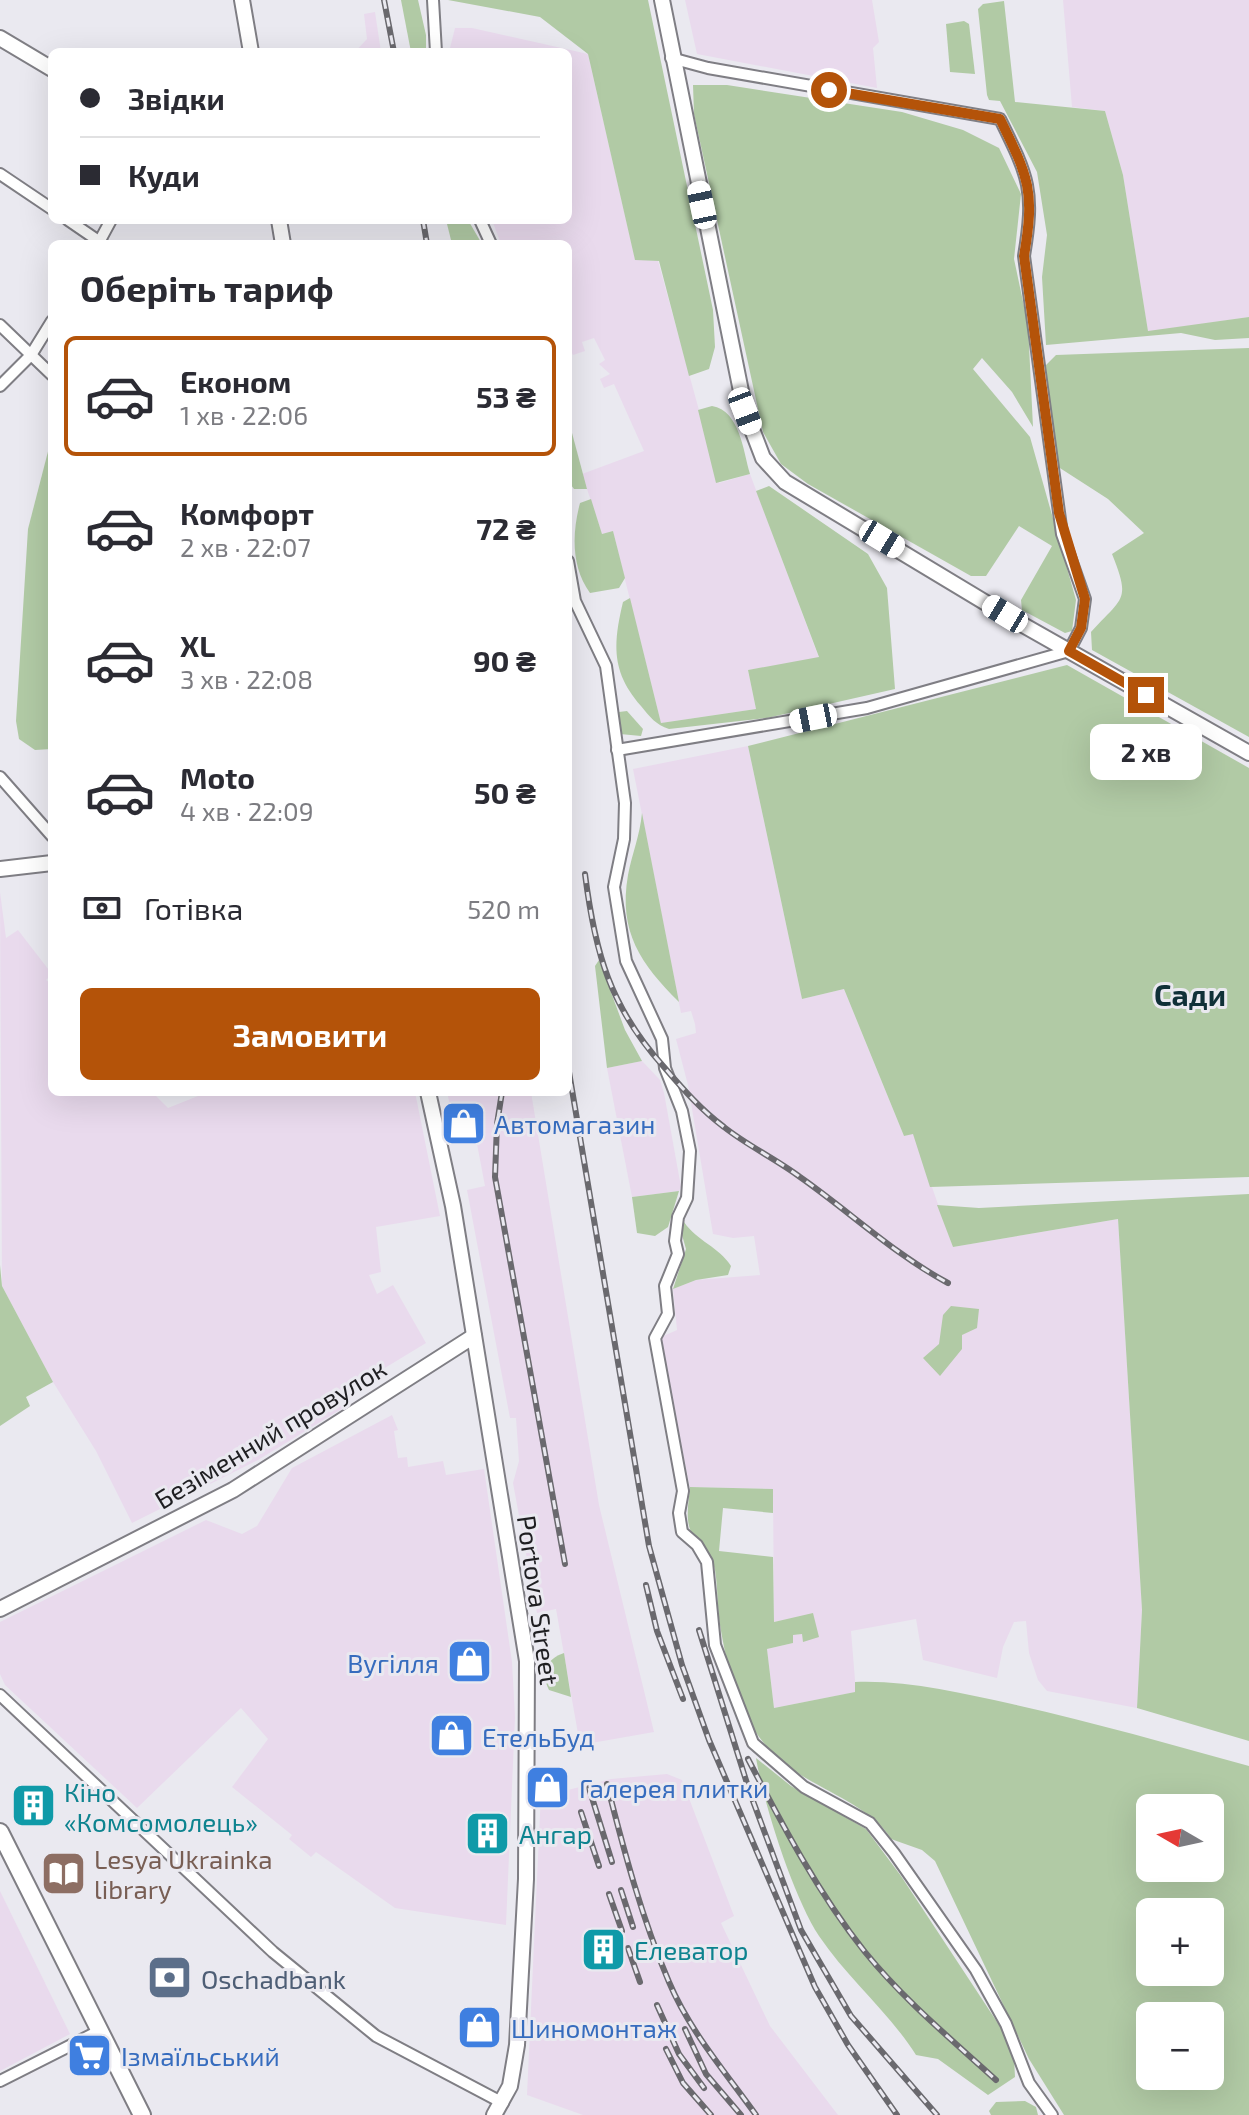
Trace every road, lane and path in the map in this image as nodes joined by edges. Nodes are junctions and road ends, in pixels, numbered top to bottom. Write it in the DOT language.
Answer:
graph roads {
  1 [pos="242,0"];
  2 [pos="433,0"];
  3 [pos="662,0"];
  4 [pos="0,38"];
  5 [pos="250,48"];
  6 [pos="436,48"];
  7 [pos="671,58"];
  8 [pos="48,67"];
  9 [pos="0,174"];
  10 [pos="48,206"];
  11 [pos="74,224"];
  12 [pos="97,240"];
  13 [pos="0,325"];
  14 [pos="48,327"];
  15 [pos="31,355"];
  16 [pos="48,371"];
  17 [pos="0,386"];
  18 [pos="572,584"];
  19 [pos="1069,651"];
  20 [pos="617,750"];
  21 [pos="1249,753"];
  22 [pos="0,777"];
  23 [pos="48,831"];
  24 [pos="48,863"];
  25 [pos="0,869"];
  26 [pos="429,1096"];
  27 [pos="474,1336"];
  28 [pos="0,1609"];
  29 [pos="0,1695"];
  30 [pos="0,1832"];
  31 [pos="99,2031"];
  32 [pos="0,2081"];
  33 [pos="498,2109"];
  34 [pos="142,2115"];
  35 [pos="1052,2115"];
  1 -- 5 [label="street"];
  2 -- 6 [label="street"];
  3 -- 7 [label="street"];
  4 -- 8 [label="street"];
  7 -- 19 [label="street"];
  7 -- 19 [label="street"];
  9 -- 10 [label="street"];
  11 -- 12 [label="street"];
  13 -- 15 [label="street"];
  14 -- 15 [label="street"];
  15 -- 16 [label="street"];
  15 -- 17 [label="street"];
  18 -- 20 [label="street"];
  19 -- 20 [label="street"];
  19 -- 21 [label="street"];
  20 -- 35 [label="street"];
  22 -- 23 [label="street"];
  24 -- 25 [label="street"];
  26 -- 27 [label="street, Portova Street"];
  27 -- 28 [label="street, Безіменний провулок"];
  27 -- 33 [label="street, Portova Street"];
  29 -- 33 [label="street"];
  30 -- 31 [label="main road"];
  31 -- 32 [label="street"];
  31 -- 34 [label="main road"];
}
